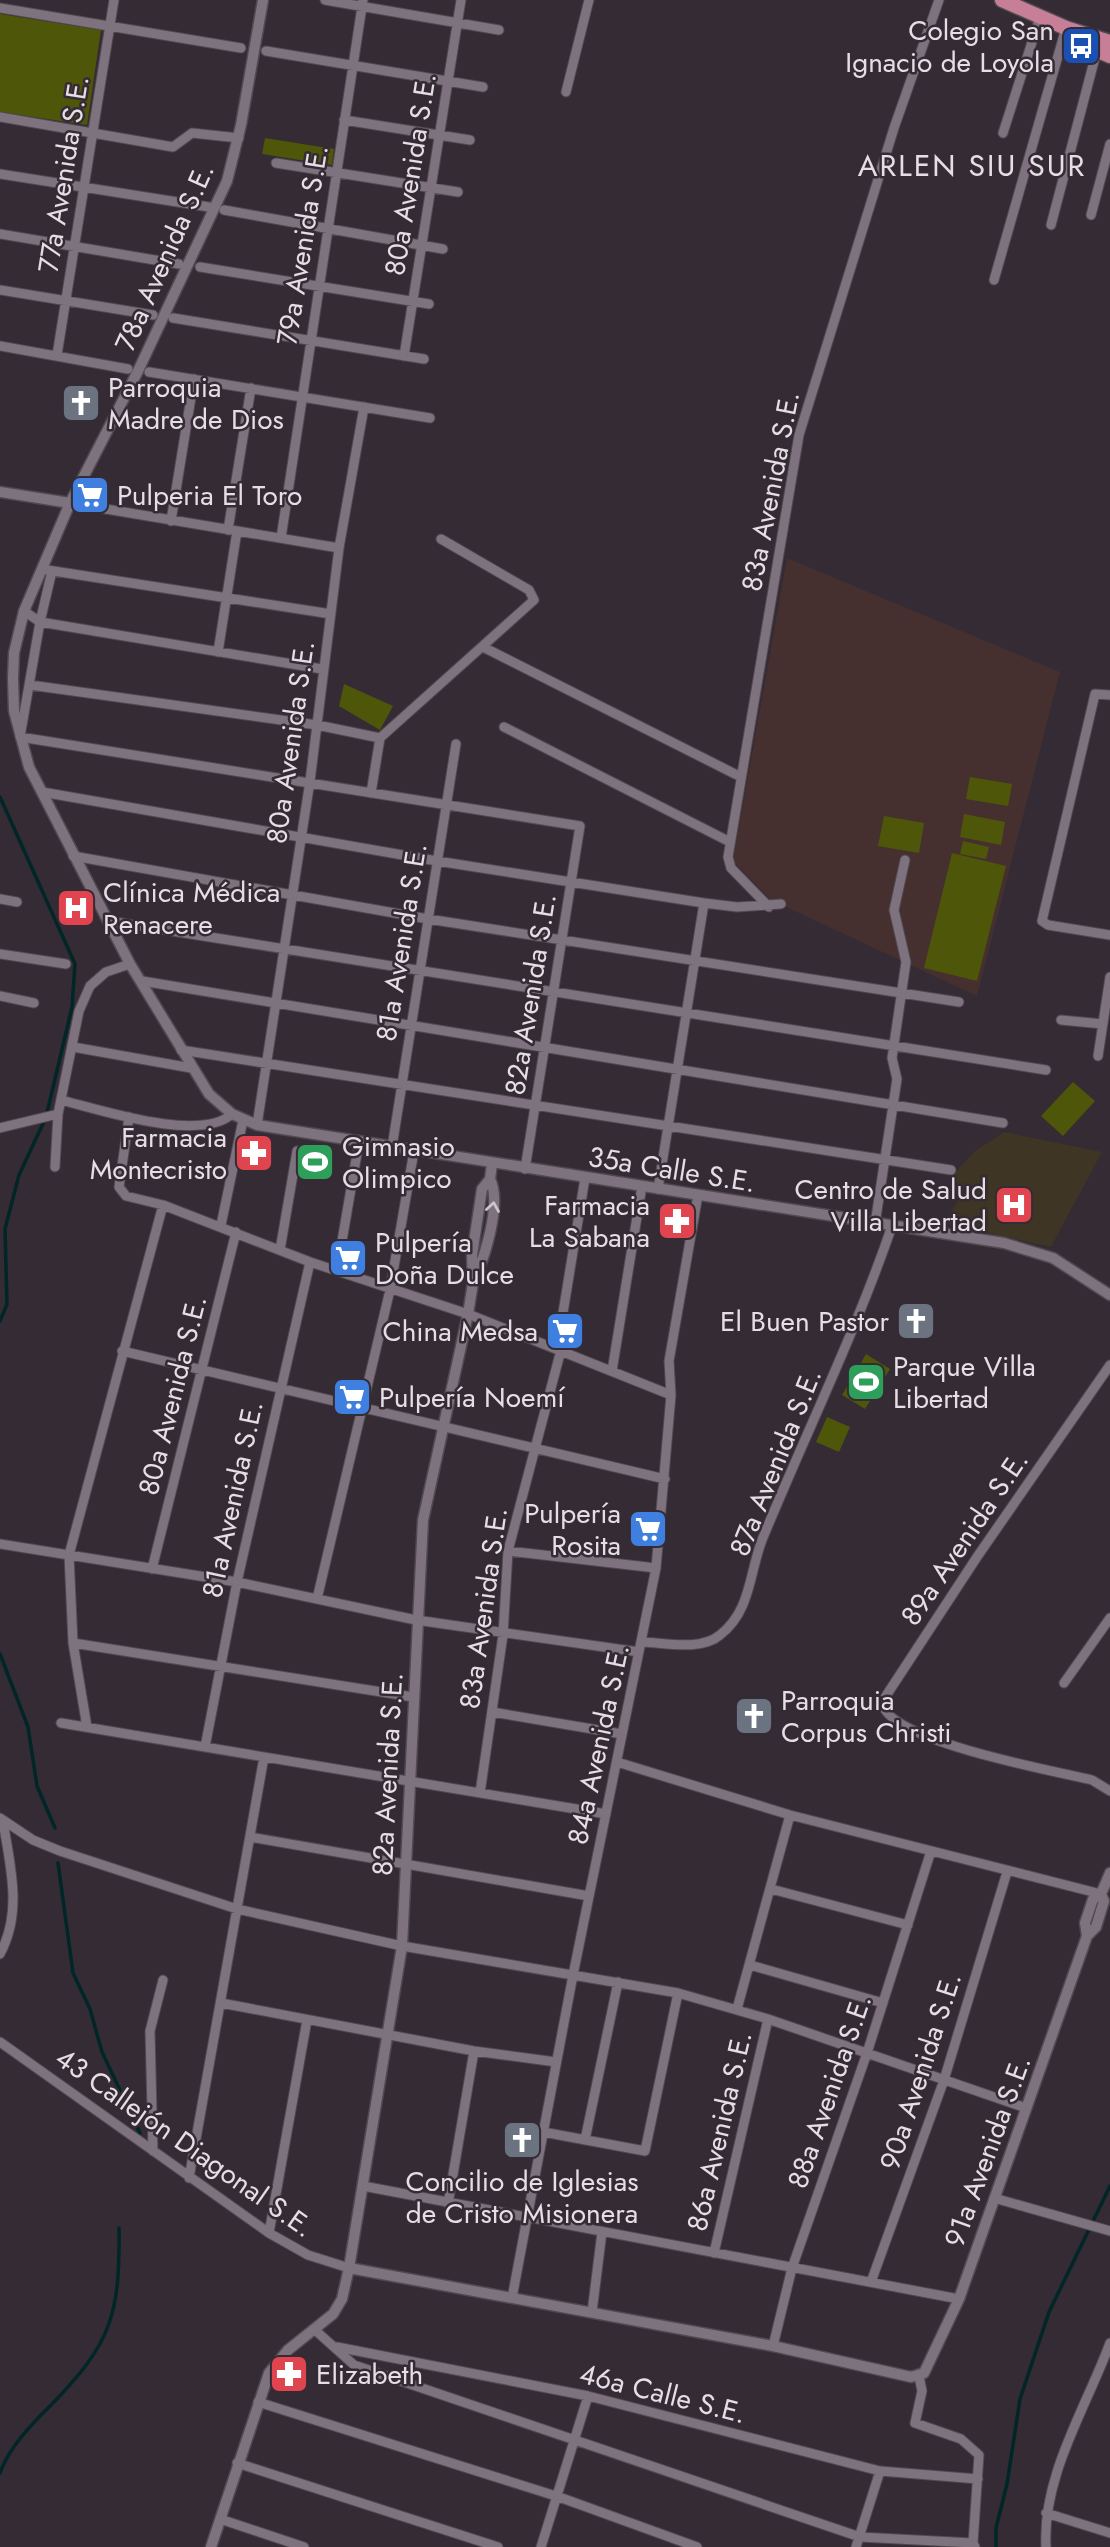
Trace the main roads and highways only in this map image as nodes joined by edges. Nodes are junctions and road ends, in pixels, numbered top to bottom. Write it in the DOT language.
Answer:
graph roads {
  1 [pos="1002,0"];
  2 [pos="1029,9"];
  3 [pos="1066,28"];
  4 [pos="1110,42"];
  5 [pos="1104,53"];
  1 -- 2 [label="main road"];
  2 -- 3 [label="main road"];
  3 -- 4 [label="main road"];
  3 -- 5 [label="main road"];
}
